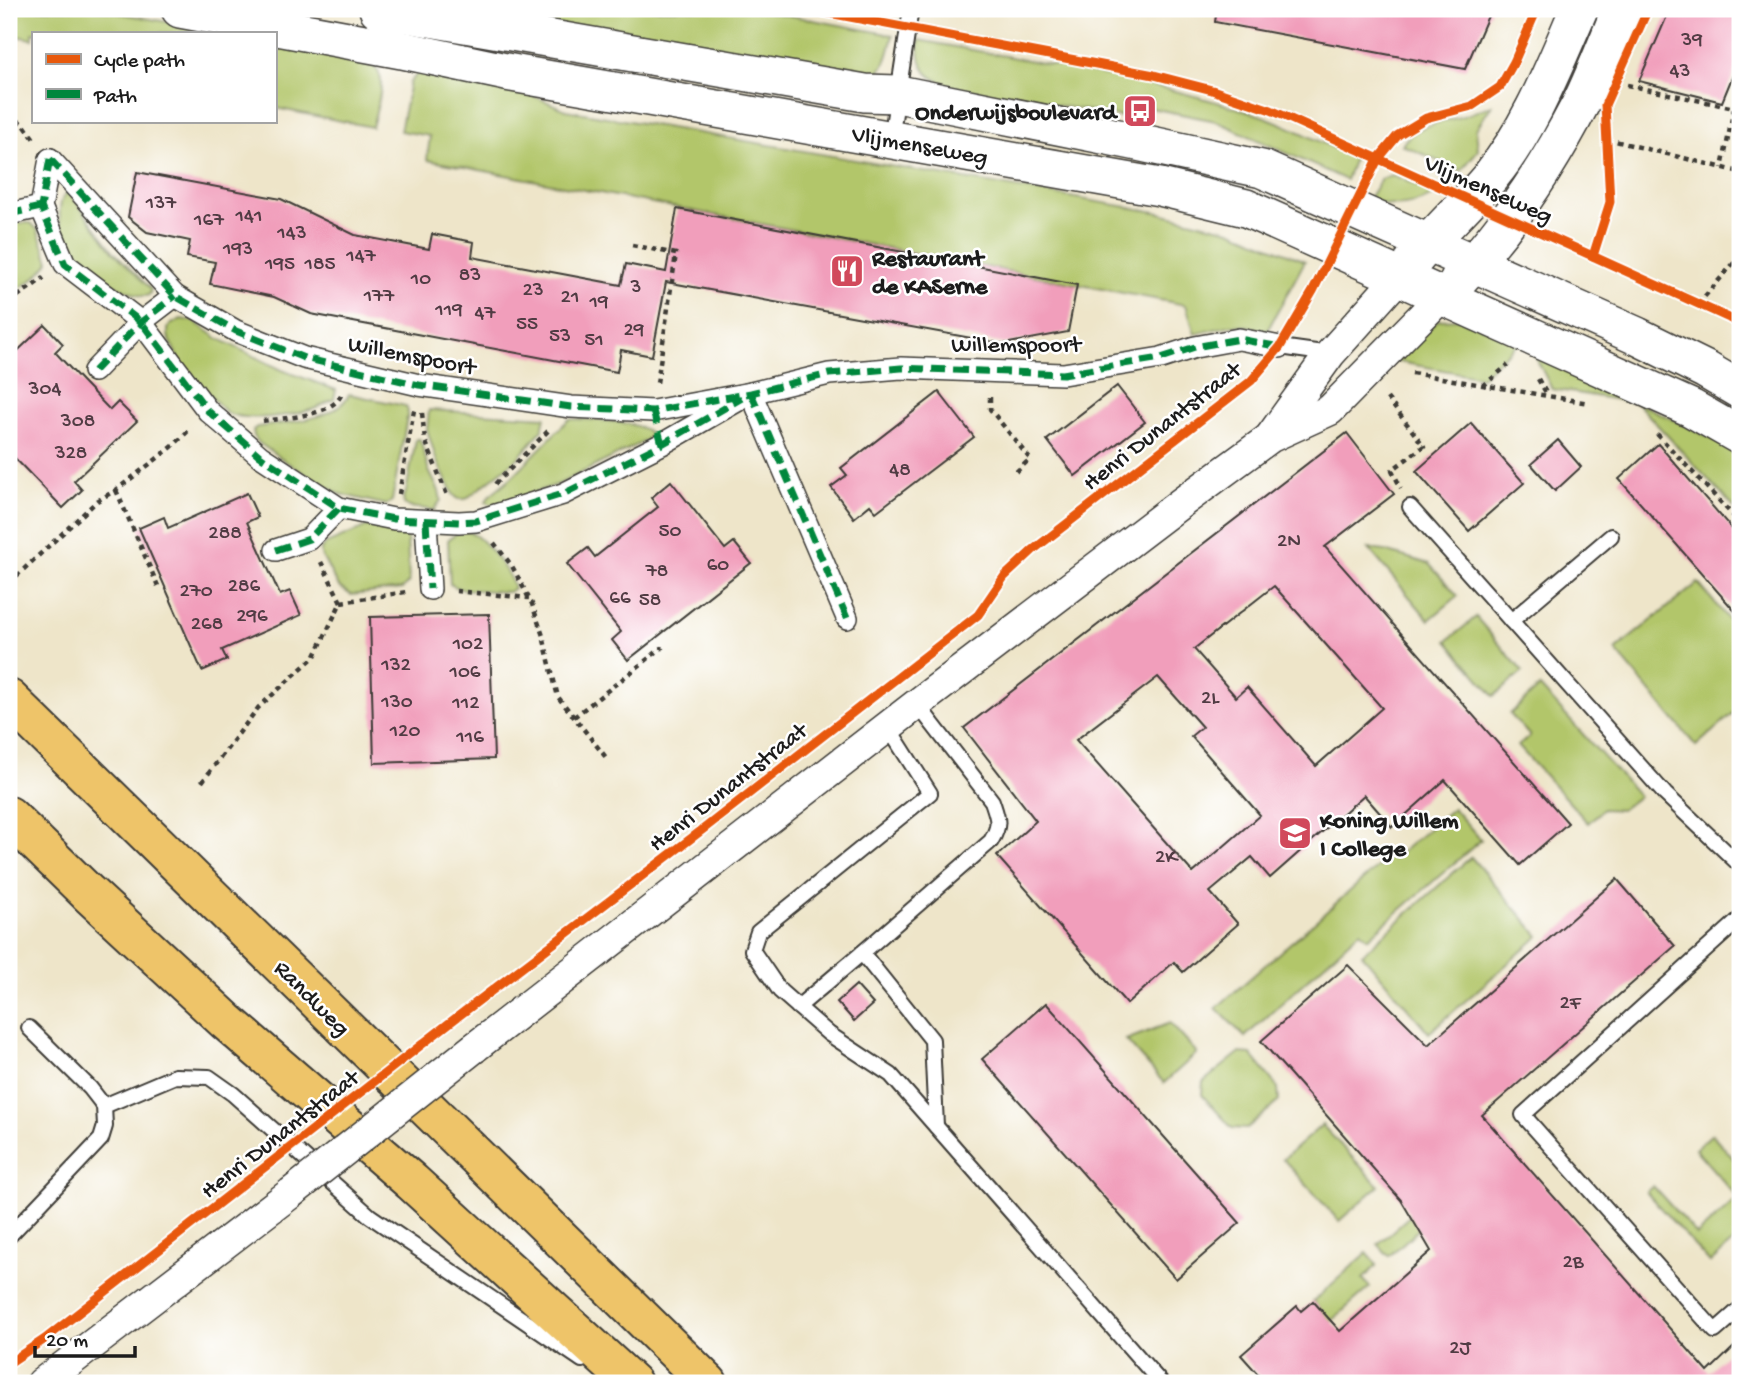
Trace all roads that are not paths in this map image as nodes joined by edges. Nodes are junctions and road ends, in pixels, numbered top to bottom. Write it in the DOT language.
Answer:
graph roads {
  1 [pos="180,9"];
  2 [pos="378,9"];
  3 [pos="911,9"];
  4 [pos="1579,9"];
  5 [pos="1621,9"];
  6 [pos="898,94"];
  7 [pos="891,139"];
  8 [pos="41,207"];
  9 [pos="9,214"];
  10 [pos="1428,242"];
  11 [pos="1474,263"];
  12 [pos="1399,277"];
  13 [pos="1443,295"];
  14 [pos="175,296"];
  15 [pos="141,322"];
  16 [pos="1280,347"];
  17 [pos="1329,354"];
  18 [pos="94,371"];
  19 [pos="1740,390"];
  20 [pos="751,393"];
  21 [pos="653,411"];
  22 [pos="1740,436"];
  23 [pos="1271,437"];
  24 [pos="662,444"];
  25 [pos="340,508"];
  26 [pos="1410,508"];
  27 [pos="426,522"];
  28 [pos="1611,537"];
  29 [pos="276,550"];
  30 [pos="430,589"];
  31 [pos="847,618"];
  32 [pos="1511,621"];
  33 [pos="9,699"];
  34 [pos="917,705"];
  35 [pos="888,727"];
  36 [pos="9,816"];
  37 [pos="1740,865"];
  38 [pos="1740,919"];
  39 [pos="862,953"];
  40 [pos="798,1007"];
  41 [pos="29,1028"];
  42 [pos="104,1106"];
  43 [pos="936,1126"];
  44 [pos="9,1236"];
  45 [pos="1740,1309"];
  46 [pos="42,1383"];
  47 [pos="616,1383"];
  48 [pos="632,1383"];
  49 [pos="708,1383"];
  50 [pos="1161,1383"];
  1 -- 7 [label="street, Vlijmenseweg"];
  2 -- 6 [label="street, Vlijmenseweg"];
  3 -- 6 [label="lane"];
  4 -- 10 [label="street"];
  5 -- 11 [label="street"];
  6 -- 7 [label="lane"];
  6 -- 10 [label="street, Vlijmenseweg"];
  7 -- 12 [label="street, Vlijmenseweg"];
  8 -- 9 [label="street"];
  8 -- 14 [label="street, Willemspoort"];
  8 -- 15 [label="street, Willemspoort"];
  10 -- 11 [label="street, Vlijmenseweg"];
  10 -- 12 [label="street"];
  11 -- 13 [label="street"];
  11 -- 19 [label="street, Vlijmenseweg"];
  12 -- 13 [label="street, Vlijmenseweg"];
  12 -- 17 [label="street"];
  13 -- 22 [label="street, Vlijmenseweg"];
  13 -- 23 [label="street"];
  14 -- 15 [label="street"];
  14 -- 21 [label="street, Willemspoort"];
  15 -- 18 [label="street"];
  15 -- 25 [label="street, Willemspoort"];
  16 -- 17 [label="lane"];
  16 -- 20 [label="street, Willemspoort"];
  17 -- 23 [label="street"];
  20 -- 21 [label="street, Willemspoort"];
  20 -- 24 [label="street, Willemspoort"];
  20 -- 31 [label="street"];
  21 -- 24 [label="street"];
  23 -- 34 [label="street"];
  24 -- 27 [label="street, Willemspoort"];
  25 -- 27 [label="street, Willemspoort"];
  25 -- 29 [label="street"];
  26 -- 32 [label="lane"];
  27 -- 30 [label="street"];
  28 -- 32 [label="lane"];
  32 -- 37 [label="lane"];
  33 -- 49 [label="main road, Randweg"];
  34 -- 35 [label="street"];
  34 -- 39 [label="lane"];
  35 -- 40 [label="lane"];
  35 -- 46 [label="street, bridge"];
  36 -- 48 [label="main road"];
  38 -- 45 [label="lane"];
  39 -- 40 [label="lane"];
  39 -- 43 [label="lane"];
  40 -- 43 [label="lane"];
  41 -- 42 [label="lane"];
  42 -- 44 [label="lane"];
  42 -- 47 [label="lane"];
  43 -- 50 [label="lane"];
}
